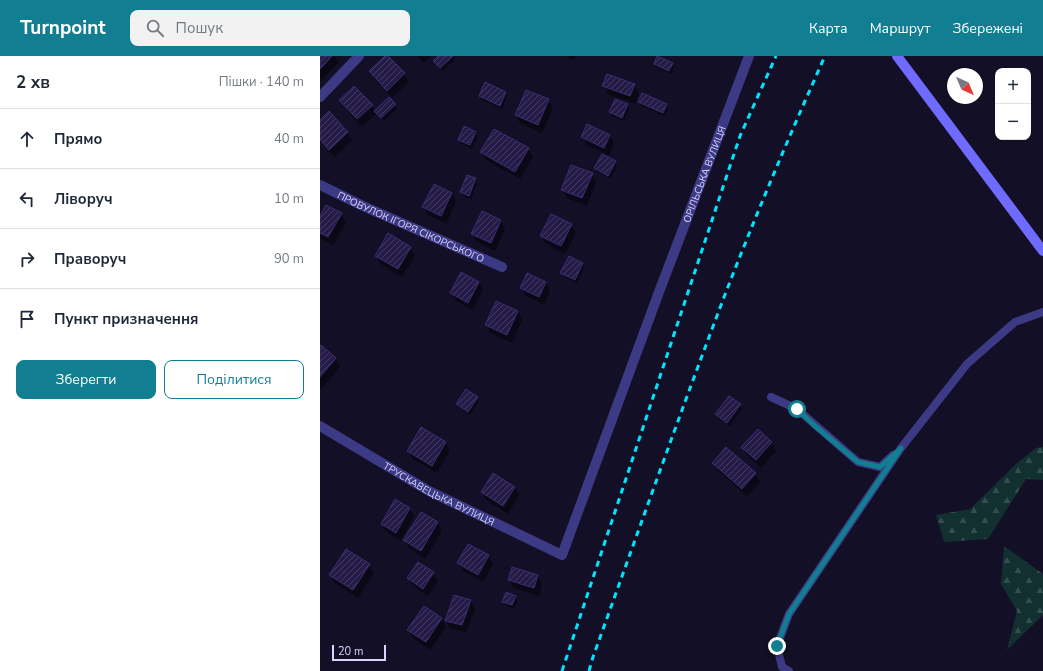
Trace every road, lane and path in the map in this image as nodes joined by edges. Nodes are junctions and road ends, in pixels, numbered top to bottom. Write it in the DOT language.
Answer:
graph roads {
  1 [pos="359,56"];
  2 [pos="749,56"];
  3 [pos="897,56"];
  4 [pos="320,96"];
  5 [pos="320,185"];
  6 [pos="1043,251"];
  7 [pos="502,266"];
  8 [pos="1043,312"];
  9 [pos="771,397"];
  10 [pos="320,426"];
  11 [pos="901,448"];
  12 [pos="562,555"];
  13 [pos="789,671"];
  1 -- 4 [label="street"];
  2 -- 12 [label="street, ОРІЛЬСЬКА ВУЛИЦЯ"];
  3 -- 6 [label="main road"];
  5 -- 7 [label="street, ПРОВУЛОК ІГОРЯ СІКОРСЬКОГО"];
  8 -- 11 [label="lane"];
  9 -- 11 [label="lane"];
  10 -- 12 [label="street, ТРУСКАВЕЦЬКА ВУЛИЦЯ"];
  11 -- 13 [label="lane"];
}
